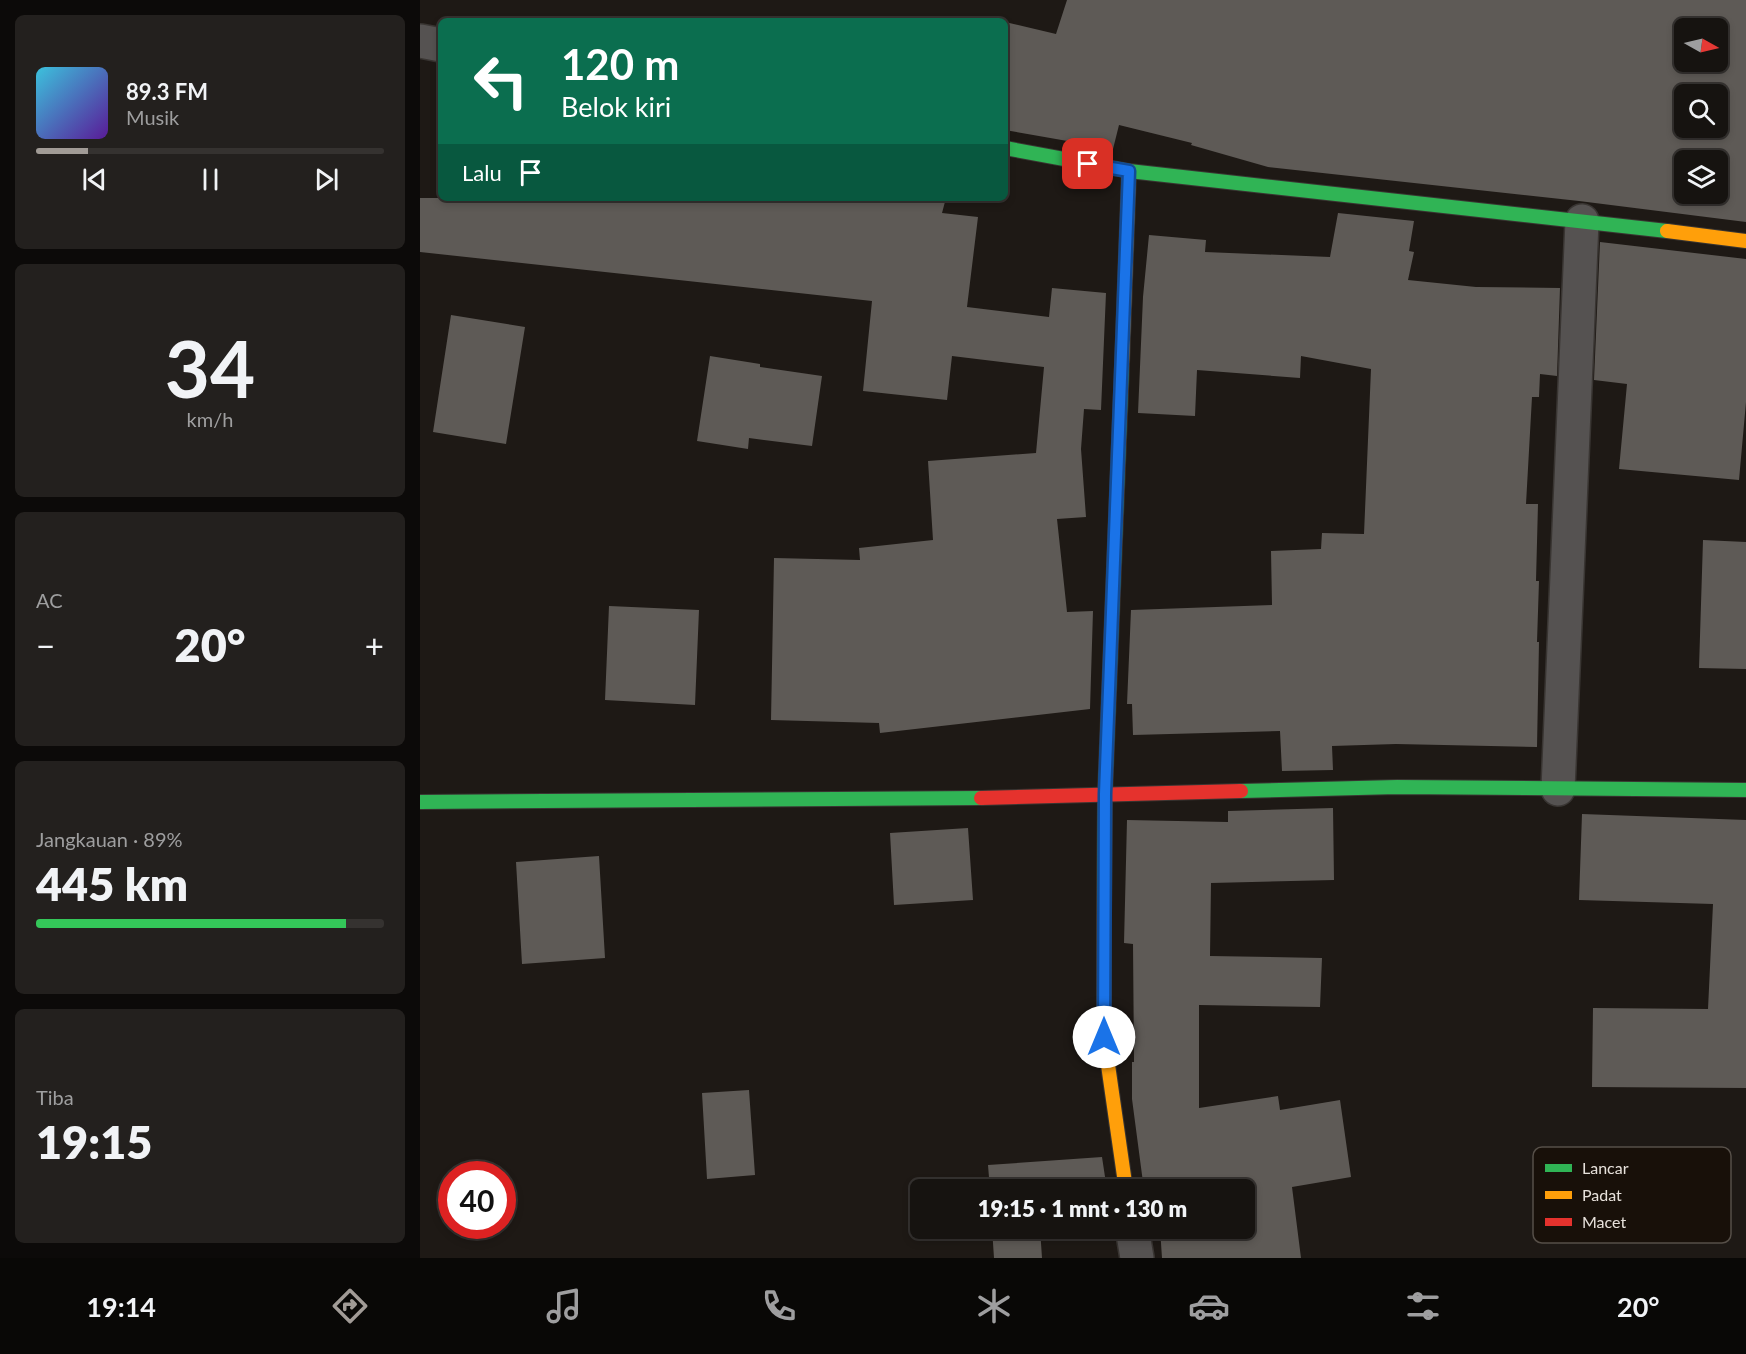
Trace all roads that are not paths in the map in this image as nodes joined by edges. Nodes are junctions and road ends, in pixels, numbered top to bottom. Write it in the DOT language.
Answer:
graph roads {
  1 [pos="420,41"];
  2 [pos="438,44"];
  3 [pos="1008,149"];
  4 [pos="1129,171"];
  5 [pos="1582,221"];
  6 [pos="1746,241"];
  7 [pos="1558,789"];
  8 [pos="1746,790"];
  9 [pos="1105,794"];
  10 [pos="420,802"];
  11 [pos="1124,1179"];
  12 [pos="1134,1239"];
  13 [pos="1137,1258"];
  1 -- 2 [label="street"];
  3 -- 4 [label="street"];
  4 -- 5 [label="street"];
  4 -- 9 [label="street"];
  5 -- 6 [label="street"];
  5 -- 7 [label="street"];
  7 -- 8 [label="street"];
  7 -- 9 [label="street"];
  9 -- 10 [label="street"];
  9 -- 11 [label="street"];
  12 -- 13 [label="street"];
}
